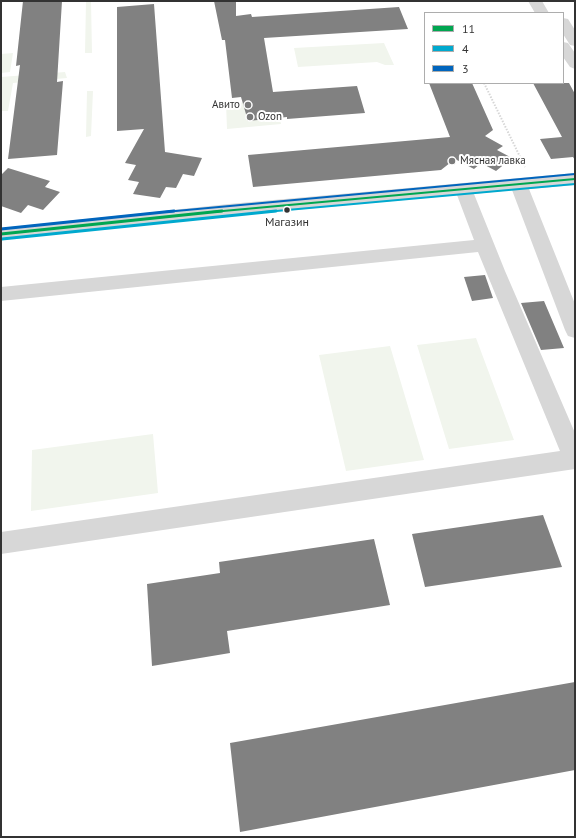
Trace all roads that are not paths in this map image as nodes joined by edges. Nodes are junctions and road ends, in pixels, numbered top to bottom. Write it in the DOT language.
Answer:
graph roads {
  1 [pos="535,1"];
  2 [pos="549,7"];
  3 [pos="564,26"];
  4 [pos="575,42"];
  5 [pos="564,48"];
  6 [pos="575,64"];
  7 [pos="523,179"];
  8 [pos="575,179"];
  9 [pos="466,195"];
  10 [pos="1,234"];
  11 [pos="485,245"];
  12 [pos="1,294"];
  13 [pos="571,309"];
  14 [pos="575,330"];
  15 [pos="575,459"];
  16 [pos="1,543"];
  1 -- 2 [label="street"];
  3 -- 4 [label="street"];
  5 -- 6 [label="street"];
  7 -- 8 [label="street"];
  7 -- 10 [label="street"];
  7 -- 13 [label="street"];
  9 -- 11 [label="street"];
  11 -- 12 [label="street"];
  11 -- 15 [label="street"];
  13 -- 14 [label="street"];
  15 -- 16 [label="street"];
}
